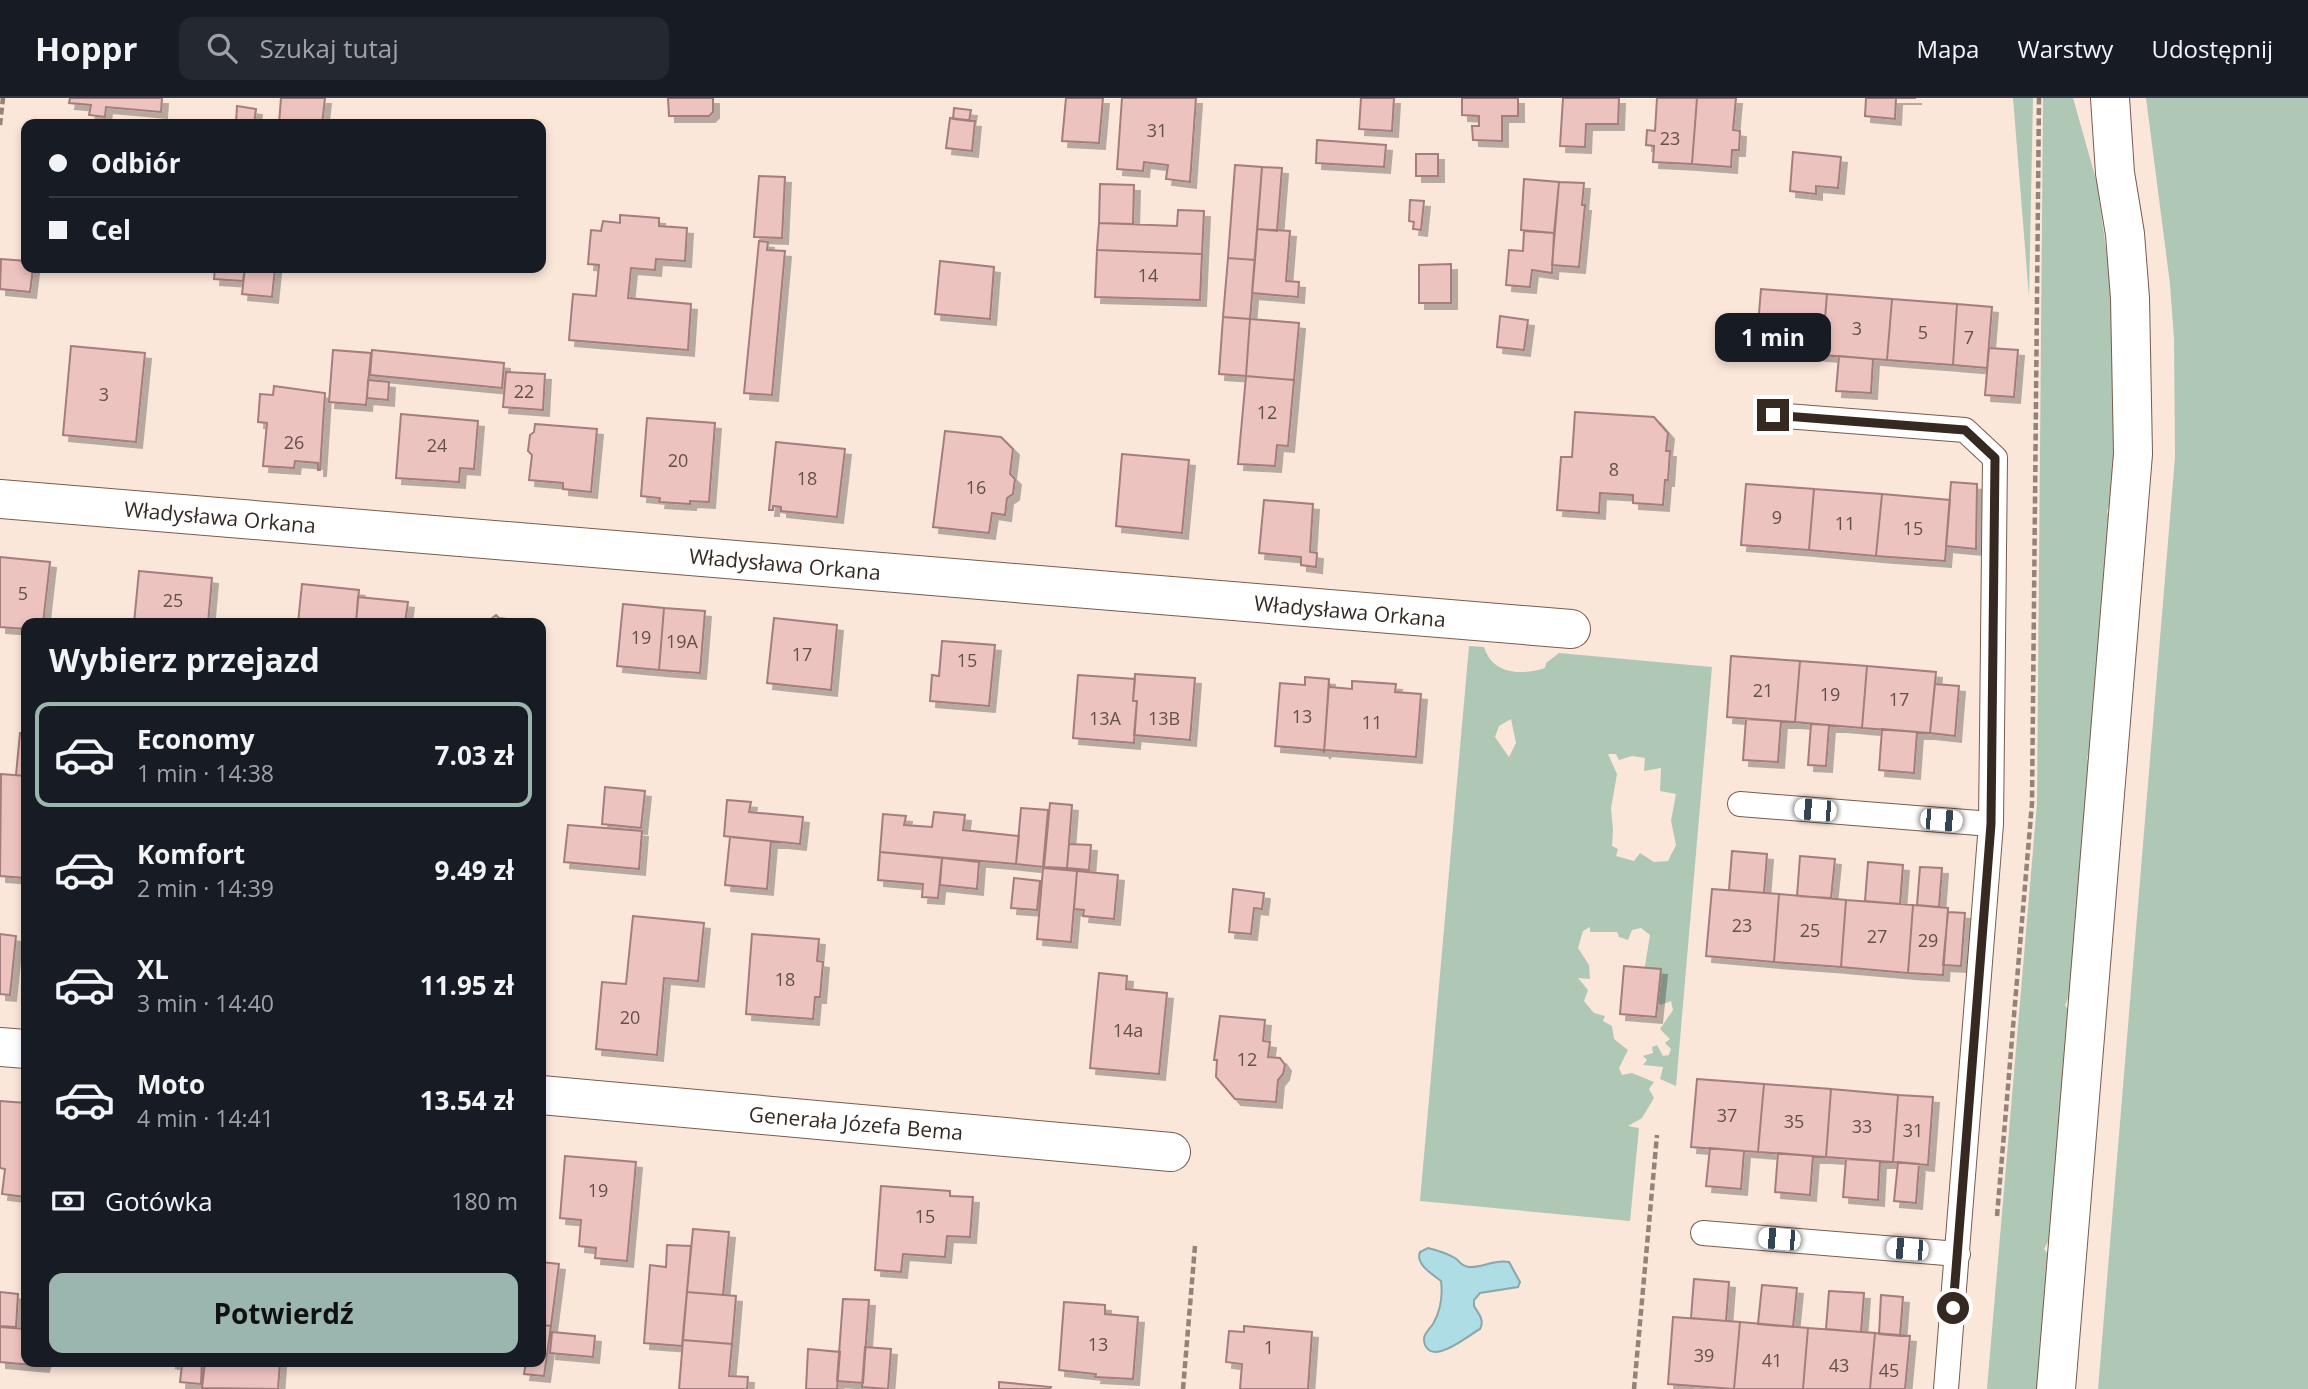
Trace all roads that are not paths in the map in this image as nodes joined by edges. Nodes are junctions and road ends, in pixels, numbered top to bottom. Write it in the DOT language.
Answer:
graph roads {
  1 [pos="2087,98"];
  2 [pos="2110,98"];
  3 [pos="2115,173"];
  4 [pos="1773,415"];
  5 [pos="0,499"];
  6 [pos="1570,629"];
  7 [pos="1740,804"];
  8 [pos="1991,824"];
  9 [pos="0,1047"];
  10 [pos="21,1049"];
  11 [pos="546,1095"];
  12 [pos="1171,1152"];
  13 [pos="1703,1233"];
  14 [pos="1958,1254"];
  15 [pos="1946,1389"];
  16 [pos="2056,1389"];
  1 -- 3 [label="street"];
  2 -- 3 [label="street"];
  3 -- 16 [label="street"];
  4 -- 8 [label="lane"];
  5 -- 6 [label="street, Władysława Orkana"];
  7 -- 8 [label="lane"];
  8 -- 14 [label="lane"];
  9 -- 10 [label="street"];
  11 -- 12 [label="street, Generała Józefa Bema"];
  13 -- 14 [label="lane"];
  14 -- 15 [label="lane"];
}
